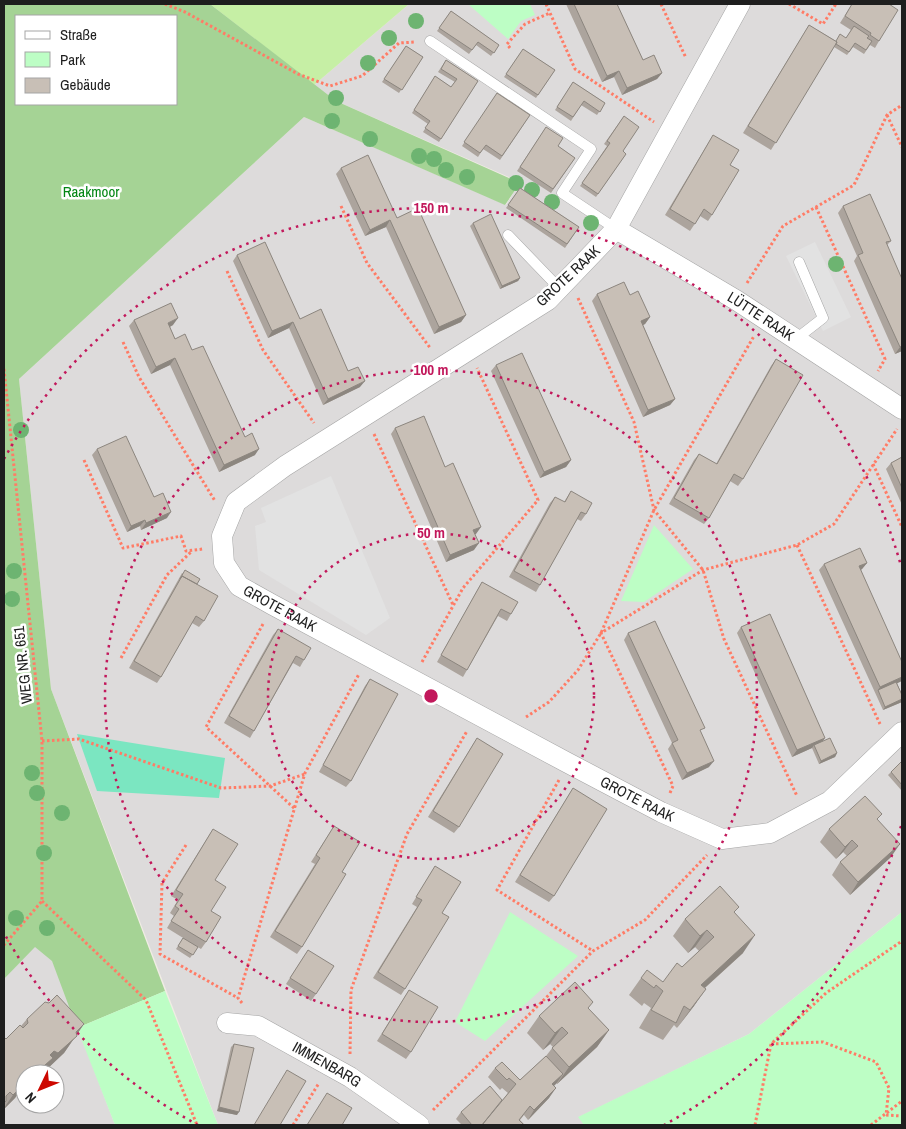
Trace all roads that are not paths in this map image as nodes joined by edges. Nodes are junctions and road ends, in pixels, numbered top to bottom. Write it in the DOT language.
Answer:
graph roads {
  1 [pos="740,4"];
  2 [pos="430,41"];
  3 [pos="616,229"];
  4 [pos="508,235"];
  5 [pos="798,262"];
  6 [pos="564,283"];
  7 [pos="796,339"];
  8 [pos="902,409"];
  9 [pos="896,739"];
  10 [pos="226,1023"];
  11 [pos="419,1125"];
  1 -- 3 [label="street, GROTE RAAK"];
  2 -- 3 [label="lane"];
  3 -- 6 [label="street, GROTE RAAK"];
  3 -- 7 [label="street, LÜTTE RAAK"];
  4 -- 6 [label="lane"];
  5 -- 7 [label="lane"];
  6 -- 9 [label="street, GROTE RAAK"];
  7 -- 8 [label="street, LÜTTE RAAK"];
  10 -- 11 [label="street, IMMENBARG"];
}
